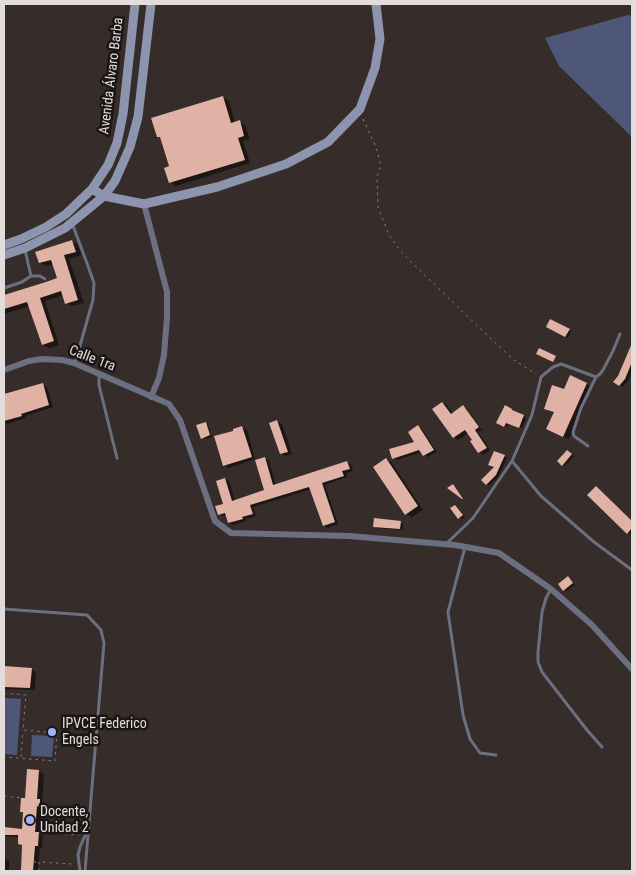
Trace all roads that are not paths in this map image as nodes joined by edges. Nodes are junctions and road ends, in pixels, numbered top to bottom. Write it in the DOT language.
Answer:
graph roads {
  1 [pos="135,4"];
  2 [pos="151,4"];
  3 [pos="376,4"];
  4 [pos="92,189"];
  5 [pos="104,196"];
  6 [pos="144,204"];
  7 [pos="72,223"];
  8 [pos="4,245"];
  9 [pos="25,248"];
  10 [pos="4,255"];
  11 [pos="31,276"];
  12 [pos="45,279"];
  13 [pos="4,288"];
  14 [pos="620,334"];
  15 [pos="74,363"];
  16 [pos="4,370"];
  17 [pos="99,374"];
  18 [pos="596,377"];
  19 [pos="151,397"];
  20 [pos="588,446"];
  21 [pos="117,458"];
  22 [pos="512,461"];
  23 [pos="445,544"];
  24 [pos="465,547"];
  25 [pos="632,570"];
  26 [pos="551,589"];
  27 [pos="4,609"];
  28 [pos="632,669"];
  29 [pos="602,747"];
  30 [pos="496,754"];
  31 [pos="88,831"];
  32 [pos="80,871"];
  33 [pos="85,871"];
  1 -- 4 [label="main road, Avenida Álvaro Barba"];
  2 -- 5 [label="main road, Avenida Álvaro Barba"];
  3 -- 6 [label="main road"];
  4 -- 5 [label="main road"];
  4 -- 8 [label="main road, Avenida Álvaro Barba"];
  5 -- 6 [label="main road"];
  5 -- 7 [label="main road, Avenida Álvaro Barba"];
  6 -- 19 [label="street"];
  7 -- 9 [label="main road, Avenida Álvaro Barba"];
  7 -- 15 [label="lane"];
  9 -- 10 [label="main road, Avenida Álvaro Barba"];
  9 -- 11 [label="lane"];
  11 -- 12 [label="lane"];
  11 -- 13 [label="lane"];
  14 -- 18 [label="lane"];
  15 -- 16 [label="street, Calle 1ra"];
  15 -- 17 [label="street, Calle 1ra"];
  17 -- 19 [label="street, Calle 1ra"];
  17 -- 21 [label="lane"];
  18 -- 20 [label="lane"];
  18 -- 22 [label="lane"];
  19 -- 23 [label="street, Calle 1ra"];
  22 -- 23 [label="lane"];
  22 -- 25 [label="lane"];
  23 -- 24 [label="street"];
  24 -- 26 [label="street"];
  24 -- 30 [label="lane"];
  26 -- 28 [label="street"];
  26 -- 29 [label="lane"];
  27 -- 31 [label="lane"];
  31 -- 32 [label="lane"];
  31 -- 33 [label="lane"];
}
